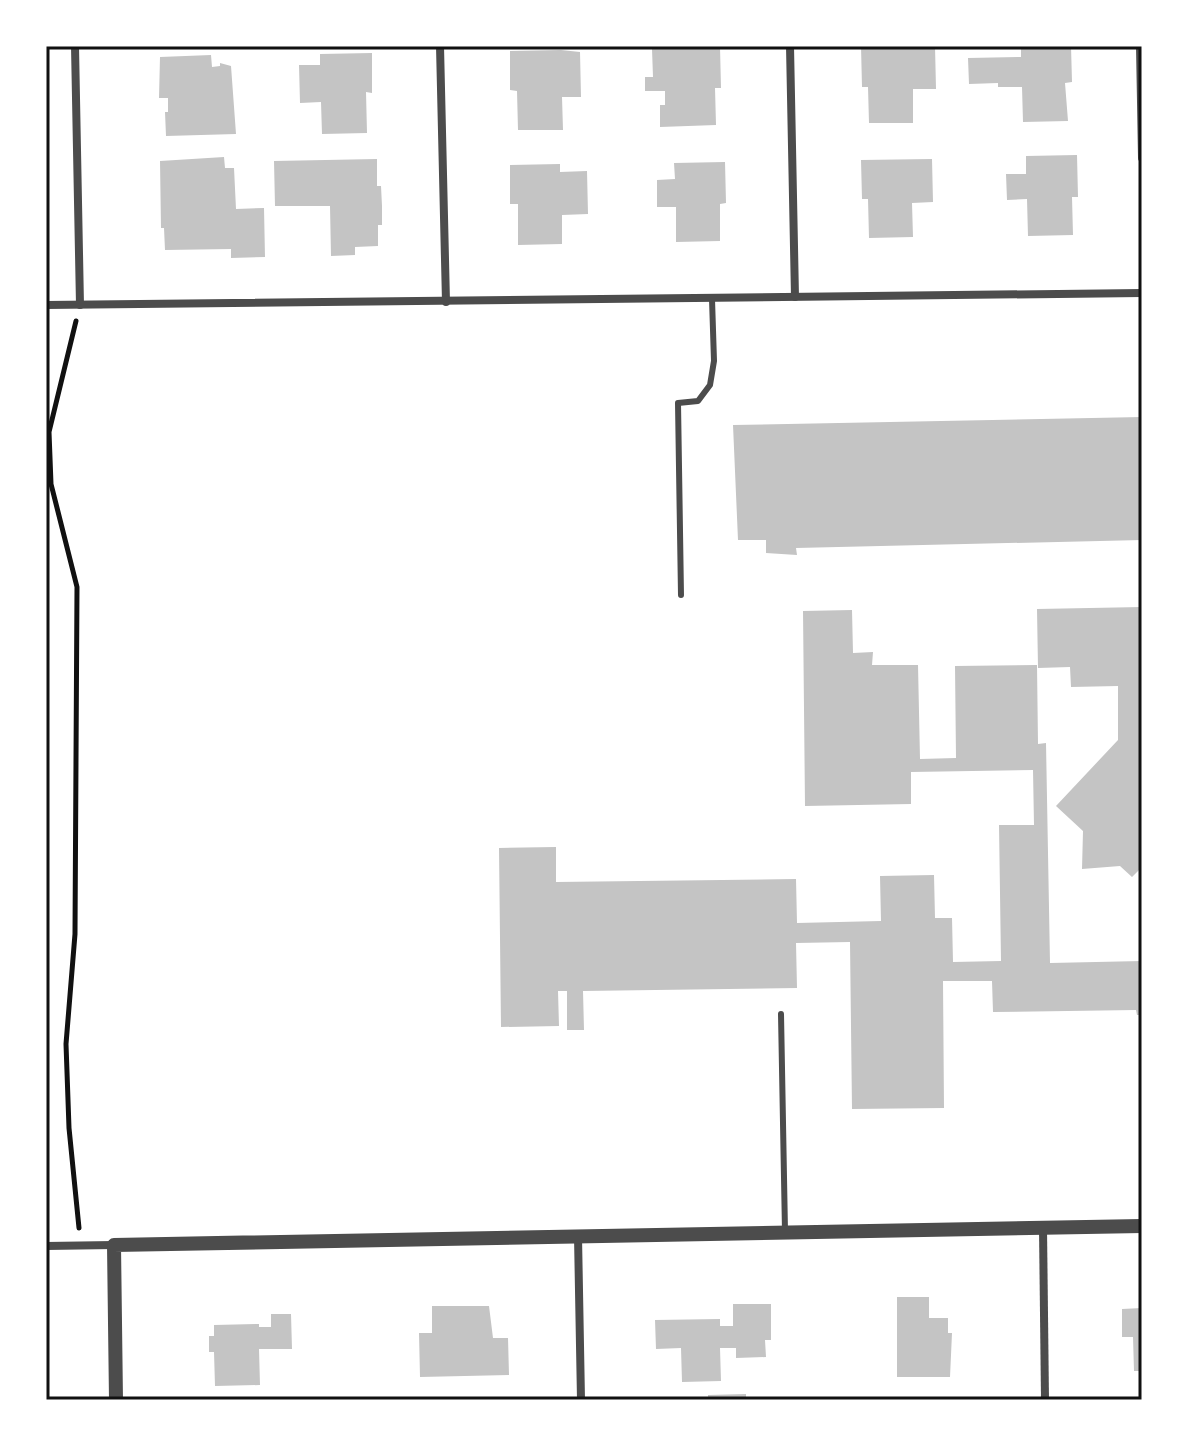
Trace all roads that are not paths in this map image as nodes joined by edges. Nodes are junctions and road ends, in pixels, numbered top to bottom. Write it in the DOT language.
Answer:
graph roads {
  1 [pos="75,46"];
  2 [pos="440,46"];
  3 [pos="790,46"];
  4 [pos="1140,46"];
  5 [pos="1142,158"];
  6 [pos="1142,293"];
  7 [pos="795,297"];
  8 [pos="712,299"];
  9 [pos="446,302"];
  10 [pos="46,305"];
  11 [pos="80,305"];
  12 [pos="681,595"];
  13 [pos="781,1014"];
  14 [pos="1142,1226"];
  15 [pos="1043,1228"];
  16 [pos="785,1231"];
  17 [pos="578,1236"];
  18 [pos="114,1245"];
  19 [pos="46,1246"];
  20 [pos="116,1400"];
  21 [pos="581,1400"];
  22 [pos="1045,1400"];
  1 -- 11 [label="street"];
  2 -- 9 [label="street"];
  3 -- 7 [label="street"];
  4 -- 5 [label="street"];
  6 -- 7 [label="street"];
  7 -- 8 [label="street"];
  8 -- 9 [label="street"];
  8 -- 12 [label="lane"];
  9 -- 11 [label="street"];
  10 -- 11 [label="street"];
  13 -- 16 [label="lane"];
  14 -- 15 [label="street"];
  15 -- 16 [label="street"];
  15 -- 22 [label="street"];
  16 -- 17 [label="street"];
  17 -- 18 [label="street"];
  17 -- 21 [label="street"];
  18 -- 19 [label="street"];
  18 -- 20 [label="street"];
}
